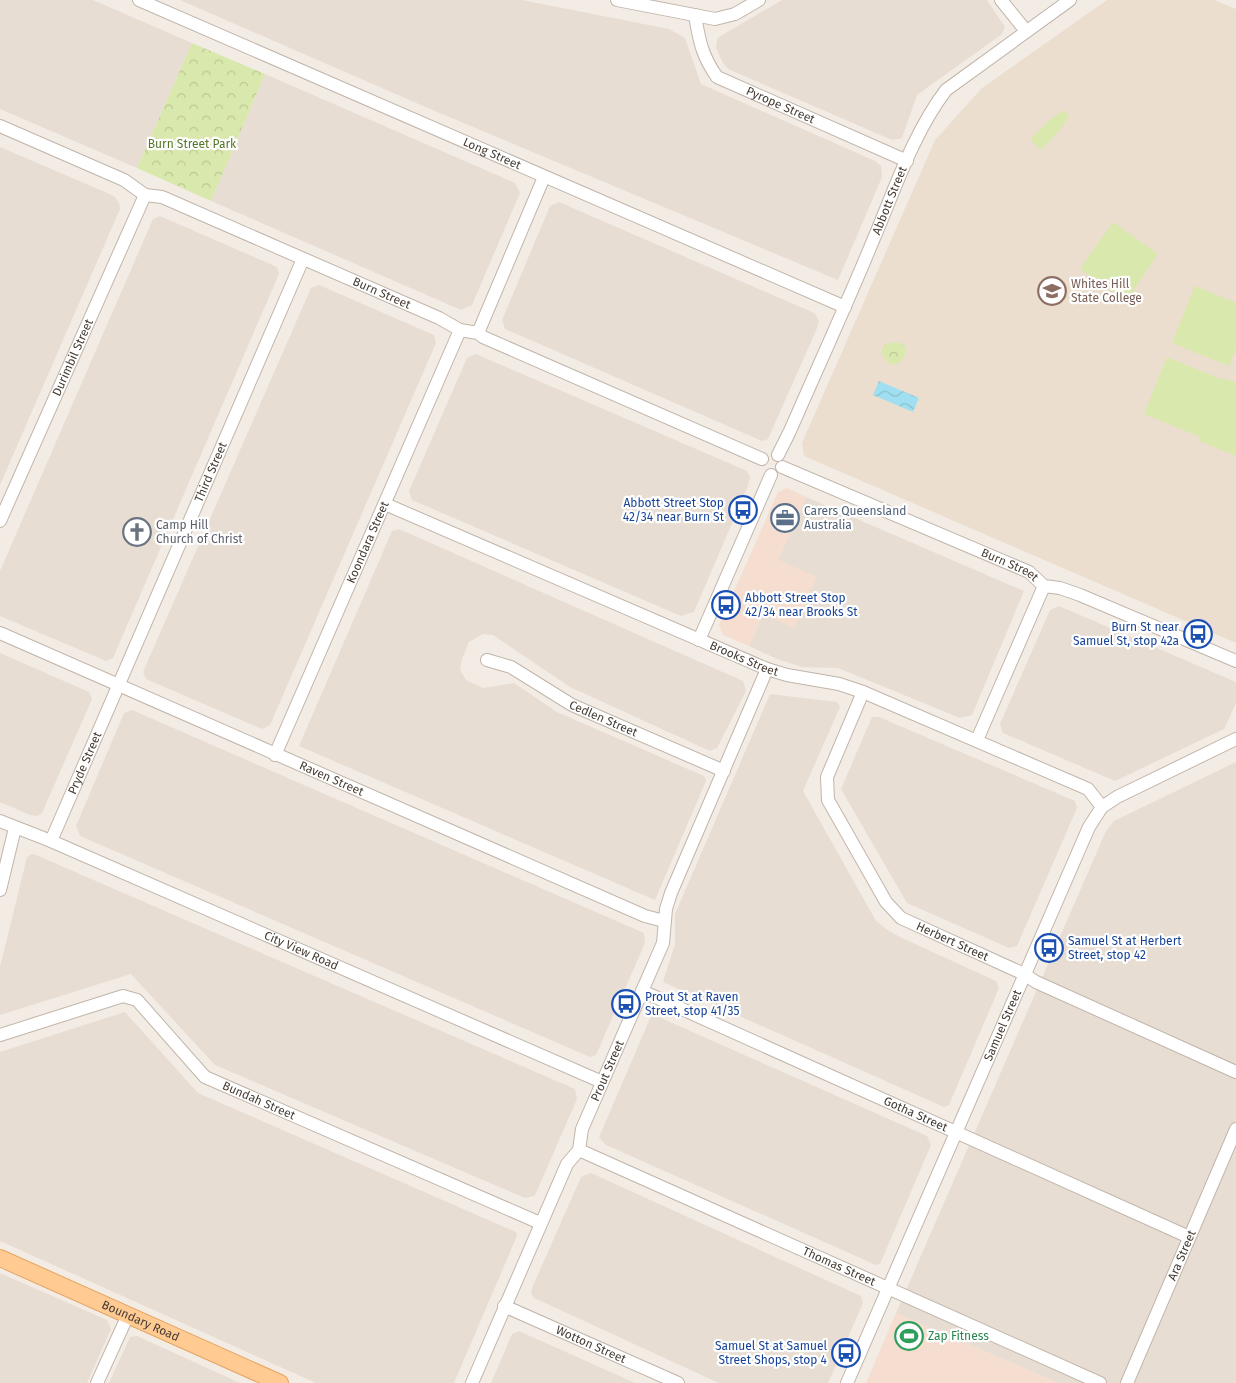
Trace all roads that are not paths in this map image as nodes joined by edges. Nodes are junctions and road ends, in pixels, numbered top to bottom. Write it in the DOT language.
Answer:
graph roads {
  1 [pos="139,0"];
  2 [pos="617,0"];
  3 [pos="759,0"];
  4 [pos="1001,0"];
  5 [pos="1070,0"];
  6 [pos="695,15"];
  7 [pos="1026,31"];
  8 [pos="0,126"];
  9 [pos="907,161"];
  10 [pos="544,177"];
  11 [pos="145,195"];
  12 [pos="303,260"];
  13 [pos="844,307"];
  14 [pos="460,330"];
  15 [pos="478,332"];
  16 [pos="762,459"];
  17 [pos="780,461"];
  18 [pos="771,475"];
  19 [pos="385,504"];
  20 [pos="0,521"];
  21 [pos="1044,586"];
  22 [pos="0,633"];
  23 [pos="699,640"];
  24 [pos="487,660"];
  25 [pos="1236,661"];
  26 [pos="767,669"];
  27 [pos="118,685"];
  28 [pos="863,692"];
  29 [pos="1236,739"];
  30 [pos="977,740"];
  31 [pos="275,755"];
  32 [pos="724,771"];
  33 [pos="1102,807"];
  34 [pos="0,821"];
  35 [pos="16,828"];
  36 [pos="51,841"];
  37 [pos="0,890"];
  38 [pos="664,921"];
  39 [pos="1024,974"];
  40 [pos="642,991"];
  41 [pos="0,1035"];
  42 [pos="1236,1072"];
  43 [pos="602,1082"];
  44 [pos="1236,1129"];
  45 [pos="956,1131"];
  46 [pos="579,1150"];
  47 [pos="540,1223"];
  48 [pos="1189,1237"];
  49 [pos="0,1258"];
  50 [pos="888,1289"];
  51 [pos="504,1306"];
  52 [pos="128,1315"];
  53 [pos="97,1383"];
  54 [pos="280,1383"];
  55 [pos="472,1383"];
  56 [pos="678,1383"];
  57 [pos="847,1383"];
  58 [pos="1100,1383"];
  59 [pos="1127,1383"];
  1 -- 10 [label="street, Long Street"];
  2 -- 6 [label="street"];
  3 -- 6 [label="street"];
  4 -- 7 [label="street"];
  5 -- 7 [label="street, Abbott Street"];
  6 -- 9 [label="street, Pyrope Street"];
  7 -- 9 [label="street, Abbott Street"];
  8 -- 11 [label="street, Burn Street"];
  9 -- 13 [label="street, Abbott Street"];
  10 -- 13 [label="street, Long Street"];
  10 -- 15 [label="street"];
  11 -- 12 [label="street, Burn Street"];
  11 -- 20 [label="street, Durimbil Street"];
  12 -- 14 [label="street, Burn Street"];
  12 -- 27 [label="street, Third Street"];
  13 -- 17 [label="street, Abbott Street"];
  14 -- 15 [label="street, Burn Street"];
  14 -- 19 [label="street, Koondara Street"];
  15 -- 16 [label="street, Burn Street"];
  16 -- 17 [label="street"];
  16 -- 18 [label="street"];
  17 -- 18 [label="street"];
  17 -- 21 [label="street, Burn Street"];
  18 -- 23 [label="street"];
  19 -- 23 [label="street, Brooks Street"];
  19 -- 31 [label="street, Koondara Street"];
  21 -- 25 [label="street, Burn Street"];
  21 -- 30 [label="street"];
  22 -- 27 [label="street, Raven Street"];
  23 -- 26 [label="street, Brooks Street"];
  24 -- 32 [label="street, Cedlen Street"];
  26 -- 28 [label="street, Brooks Street"];
  26 -- 32 [label="street, Prout Street"];
  27 -- 31 [label="street, Raven Street"];
  27 -- 36 [label="street, Pryde Street"];
  28 -- 30 [label="street, Brooks Street"];
  28 -- 39 [label="street, Herbert Street"];
  29 -- 33 [label="street, Samuel Street"];
  30 -- 33 [label="street, Brooks Street"];
  31 -- 38 [label="street, Raven Street"];
  32 -- 38 [label="street, Prout Street"];
  33 -- 39 [label="street, Samuel Street"];
  34 -- 35 [label="street, City View Road"];
  35 -- 36 [label="street, City View Road"];
  35 -- 37 [label="street"];
  36 -- 43 [label="street, City View Road"];
  38 -- 40 [label="street, Prout Street"];
  39 -- 42 [label="street, Herbert Street"];
  39 -- 45 [label="street, Samuel Street"];
  40 -- 43 [label="street, Prout Street"];
  40 -- 45 [label="street, Gotha Street"];
  41 -- 47 [label="street, Bundah Street"];
  43 -- 46 [label="street, Prout Street"];
  44 -- 48 [label="street, Ara Street"];
  45 -- 48 [label="street, Gotha Street"];
  45 -- 50 [label="street, Samuel Street"];
  46 -- 47 [label="street, Prout Street"];
  46 -- 50 [label="street, Thomas Street"];
  47 -- 51 [label="street, Prout Street"];
  48 -- 59 [label="street, Ara Street"];
  49 -- 52 [label="main road, Boundary Road"];
  50 -- 57 [label="street, Samuel Street"];
  50 -- 58 [label="street, Thomas Street"];
  51 -- 55 [label="street, Prout Street"];
  51 -- 56 [label="street, Wotton Street"];
  52 -- 53 [label="street"];
  52 -- 54 [label="main road, Boundary Road"];
}
